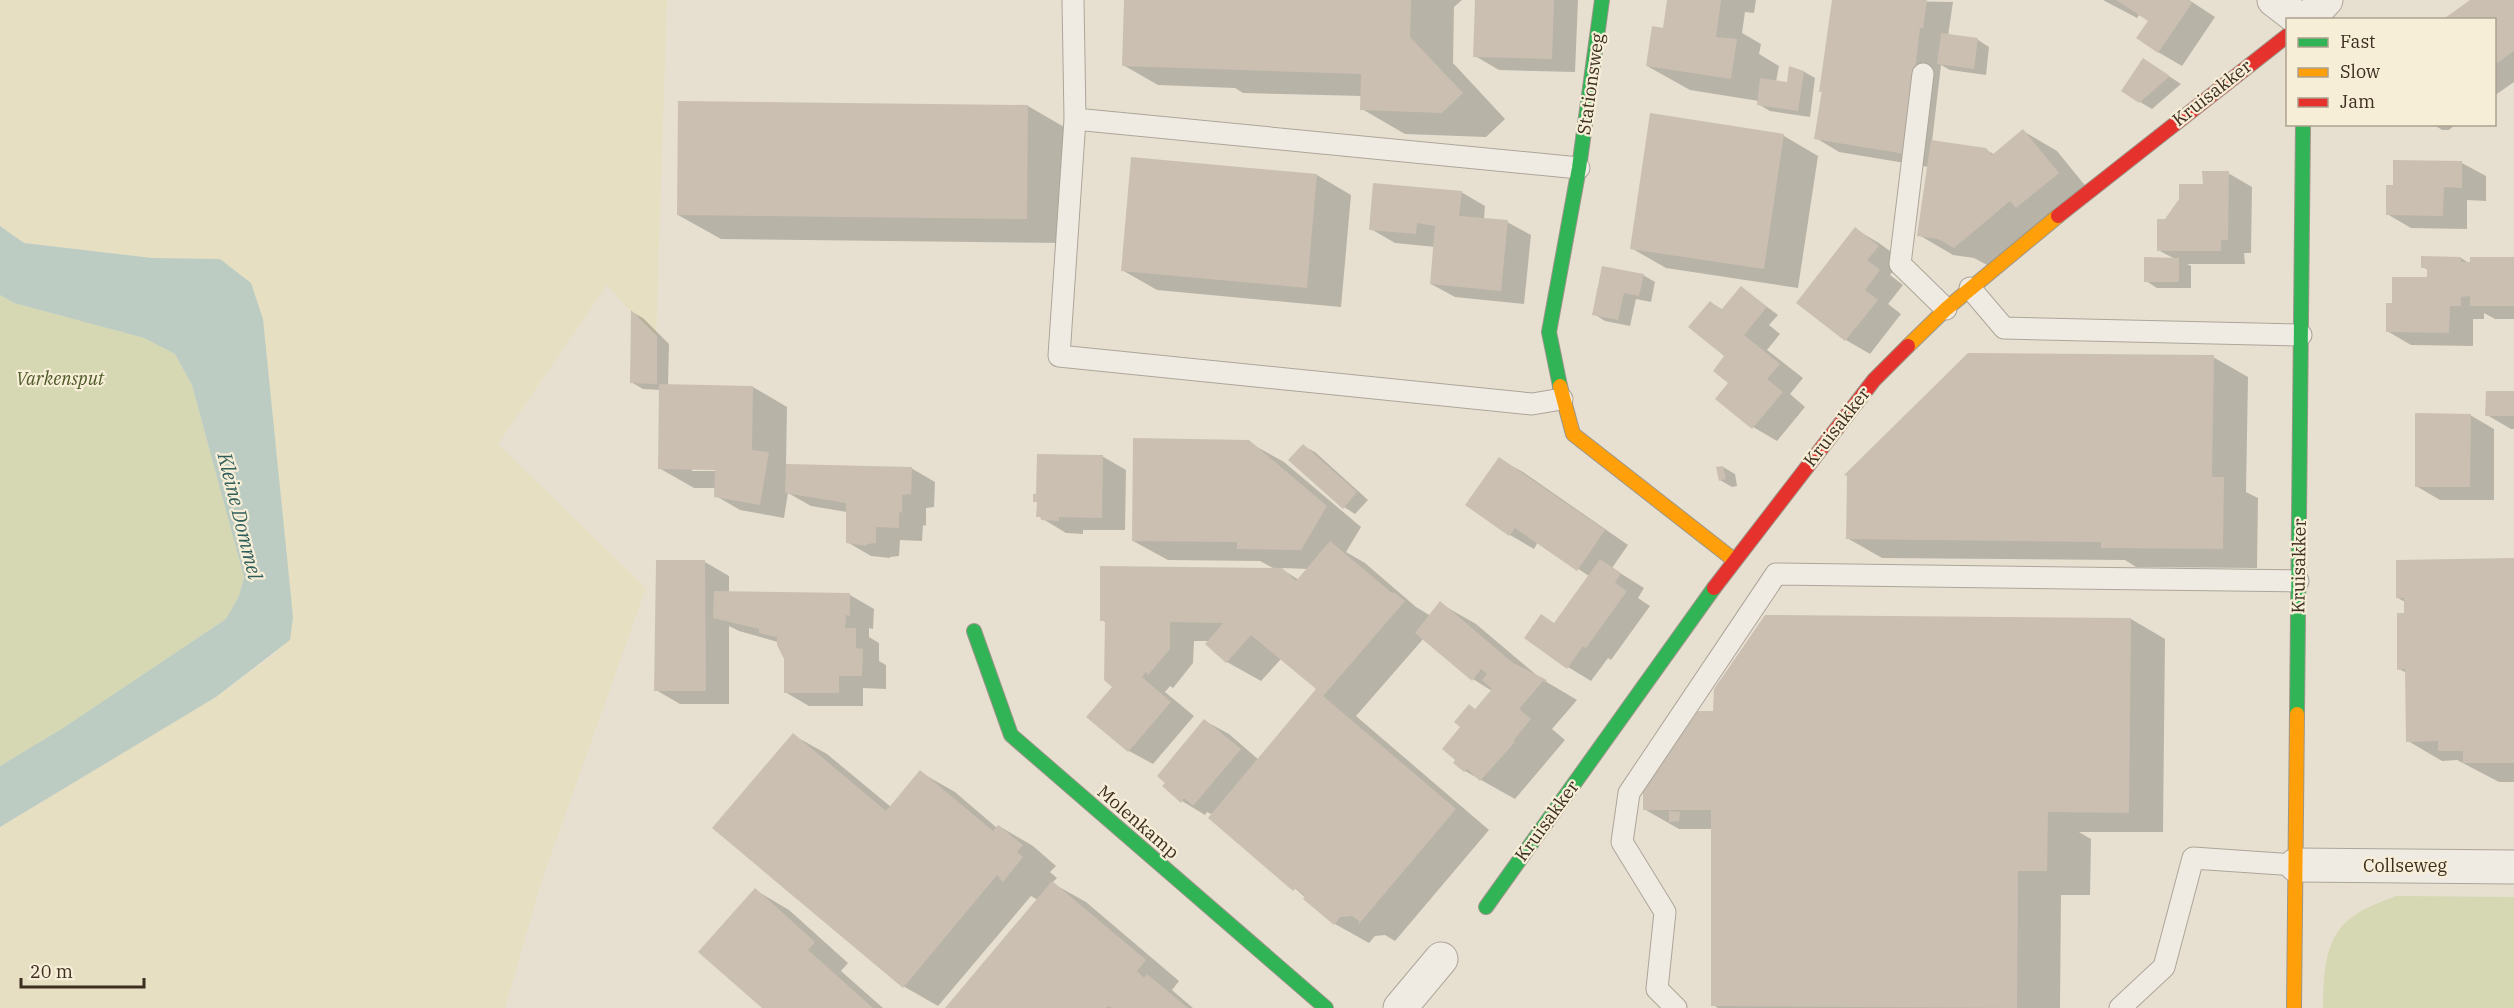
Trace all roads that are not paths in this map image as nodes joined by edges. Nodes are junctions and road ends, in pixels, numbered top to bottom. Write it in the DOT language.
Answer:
graph roads {
  1 [pos="1073,0"];
  2 [pos="1602,0"];
  3 [pos="2274,0"];
  4 [pos="2326,0"];
  5 [pos="2297,18"];
  6 [pos="2309,18"];
  7 [pos="2286,37"];
  8 [pos="1923,74"];
  9 [pos="1075,118"];
  10 [pos="2303,126"];
  11 [pos="1579,168"];
  12 [pos="1970,288"];
  13 [pos="1946,309"];
  14 [pos="2301,334"];
  15 [pos="1562,399"];
  16 [pos="1734,560"];
  17 [pos="2298,581"];
  18 [pos="974,631"];
  19 [pos="2296,865"];
  20 [pos="2514,867"];
  21 [pos="1486,907"];
  22 [pos="1441,959"];
  23 [pos="1326,1008"];
  24 [pos="1400,1008"];
  25 [pos="1676,1008"];
  26 [pos="2120,1008"];
  27 [pos="2294,1008"];
  1 -- 9 [label="lane"];
  2 -- 11 [label="street, Stationsweg"];
  3 -- 5 [label="street"];
  4 -- 6 [label="street"];
  7 -- 12 [label="street, Kruisakker"];
  8 -- 13 [label="lane"];
  9 -- 11 [label="lane"];
  9 -- 15 [label="lane"];
  10 -- 14 [label="street, Kruisakker"];
  11 -- 15 [label="street"];
  12 -- 13 [label="street, Kruisakker"];
  12 -- 14 [label="lane"];
  13 -- 16 [label="street, Kruisakker"];
  14 -- 17 [label="street, Kruisakker"];
  15 -- 16 [label="street"];
  16 -- 21 [label="street, Kruisakker"];
  17 -- 19 [label="street, Kruisakker"];
  17 -- 25 [label="lane"];
  18 -- 23 [label="street, Molenkamp"];
  19 -- 20 [label="street, Collseweg"];
  19 -- 26 [label="lane"];
  19 -- 27 [label="street, Kruisakker"];
  22 -- 24 [label="street"];
}
